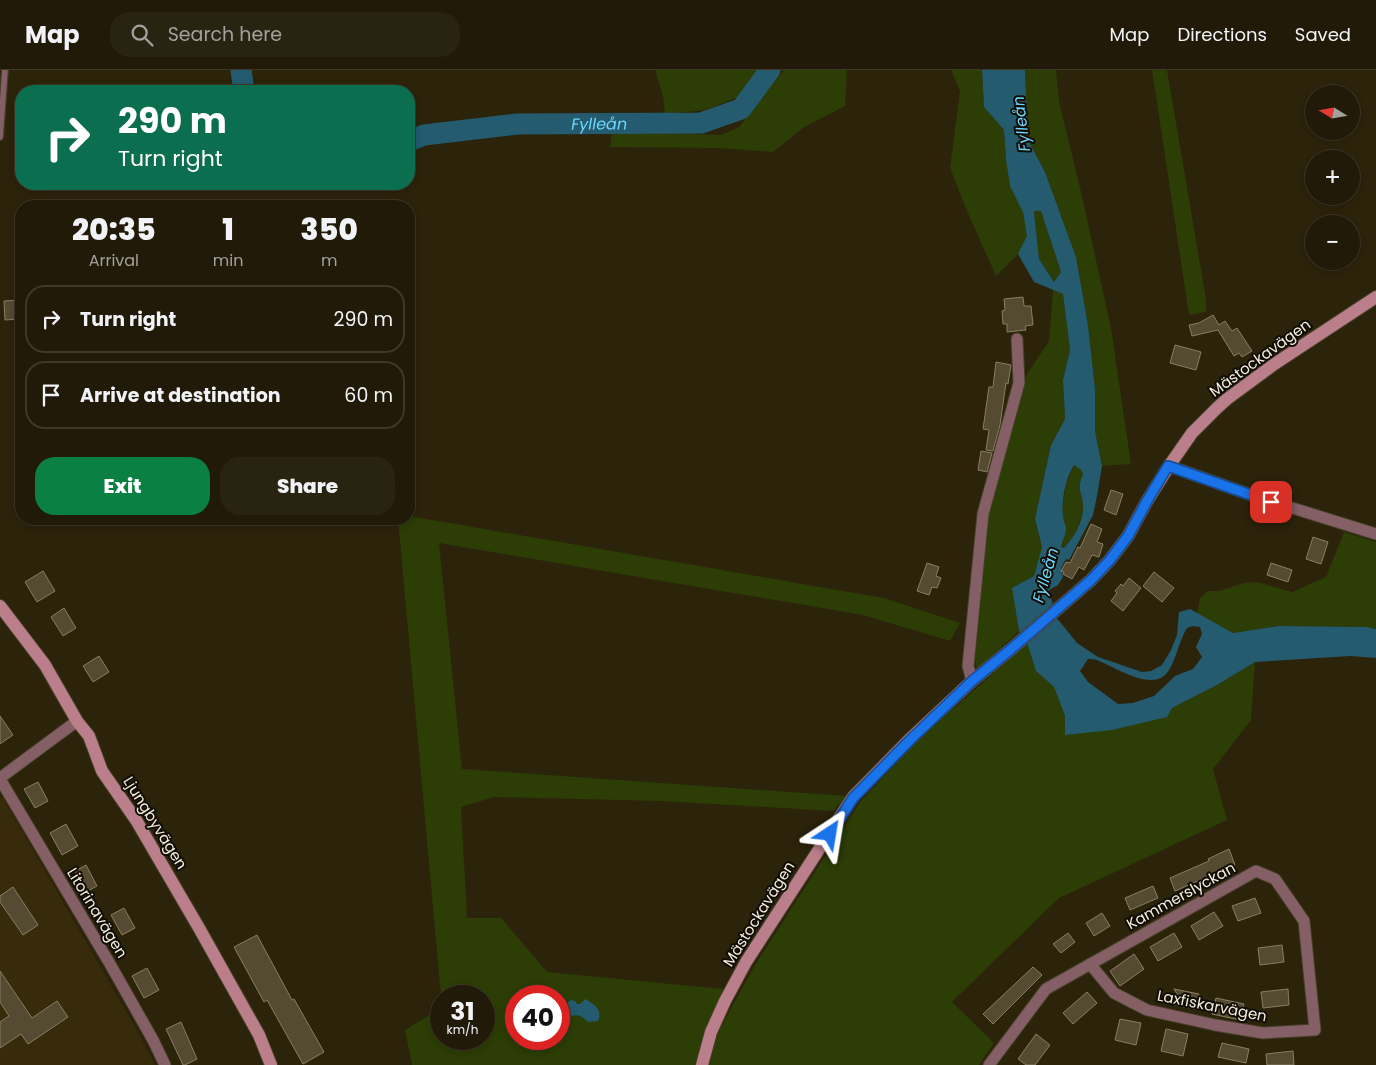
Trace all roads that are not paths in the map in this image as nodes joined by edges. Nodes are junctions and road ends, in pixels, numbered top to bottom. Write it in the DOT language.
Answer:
graph roads {
  1 [pos="5,70"];
  2 [pos="0,137"];
  3 [pos="1376,297"];
  4 [pos="1017,339"];
  5 [pos="1168,466"];
  6 [pos="1376,534"];
  7 [pos="0,606"];
  8 [pos="972,681"];
  9 [pos="77,721"];
  10 [pos="0,778"];
  11 [pos="1090,964"];
  12 [pos="1315,1030"];
  13 [pos="165,1065"];
  14 [pos="271,1065"];
  15 [pos="702,1065"];
  16 [pos="989,1065"];
  1 -- 2 [label="lane"];
  3 -- 5 [label="street, Mästockavägen"];
  4 -- 8 [label="street"];
  5 -- 6 [label="street"];
  5 -- 8 [label="street, Mästockavägen"];
  7 -- 9 [label="street, Ljungbyvägen"];
  8 -- 15 [label="street, Mästockavägen"];
  9 -- 10 [label="street"];
  9 -- 14 [label="street, Ljungbyvägen"];
  10 -- 13 [label="street, Litorinavägen"];
  11 -- 12 [label="street, Laxfiskarvägen"];
  11 -- 12 [label="street, Kammerslyckan"];
  11 -- 16 [label="street, Kammerslyckan"];
}
